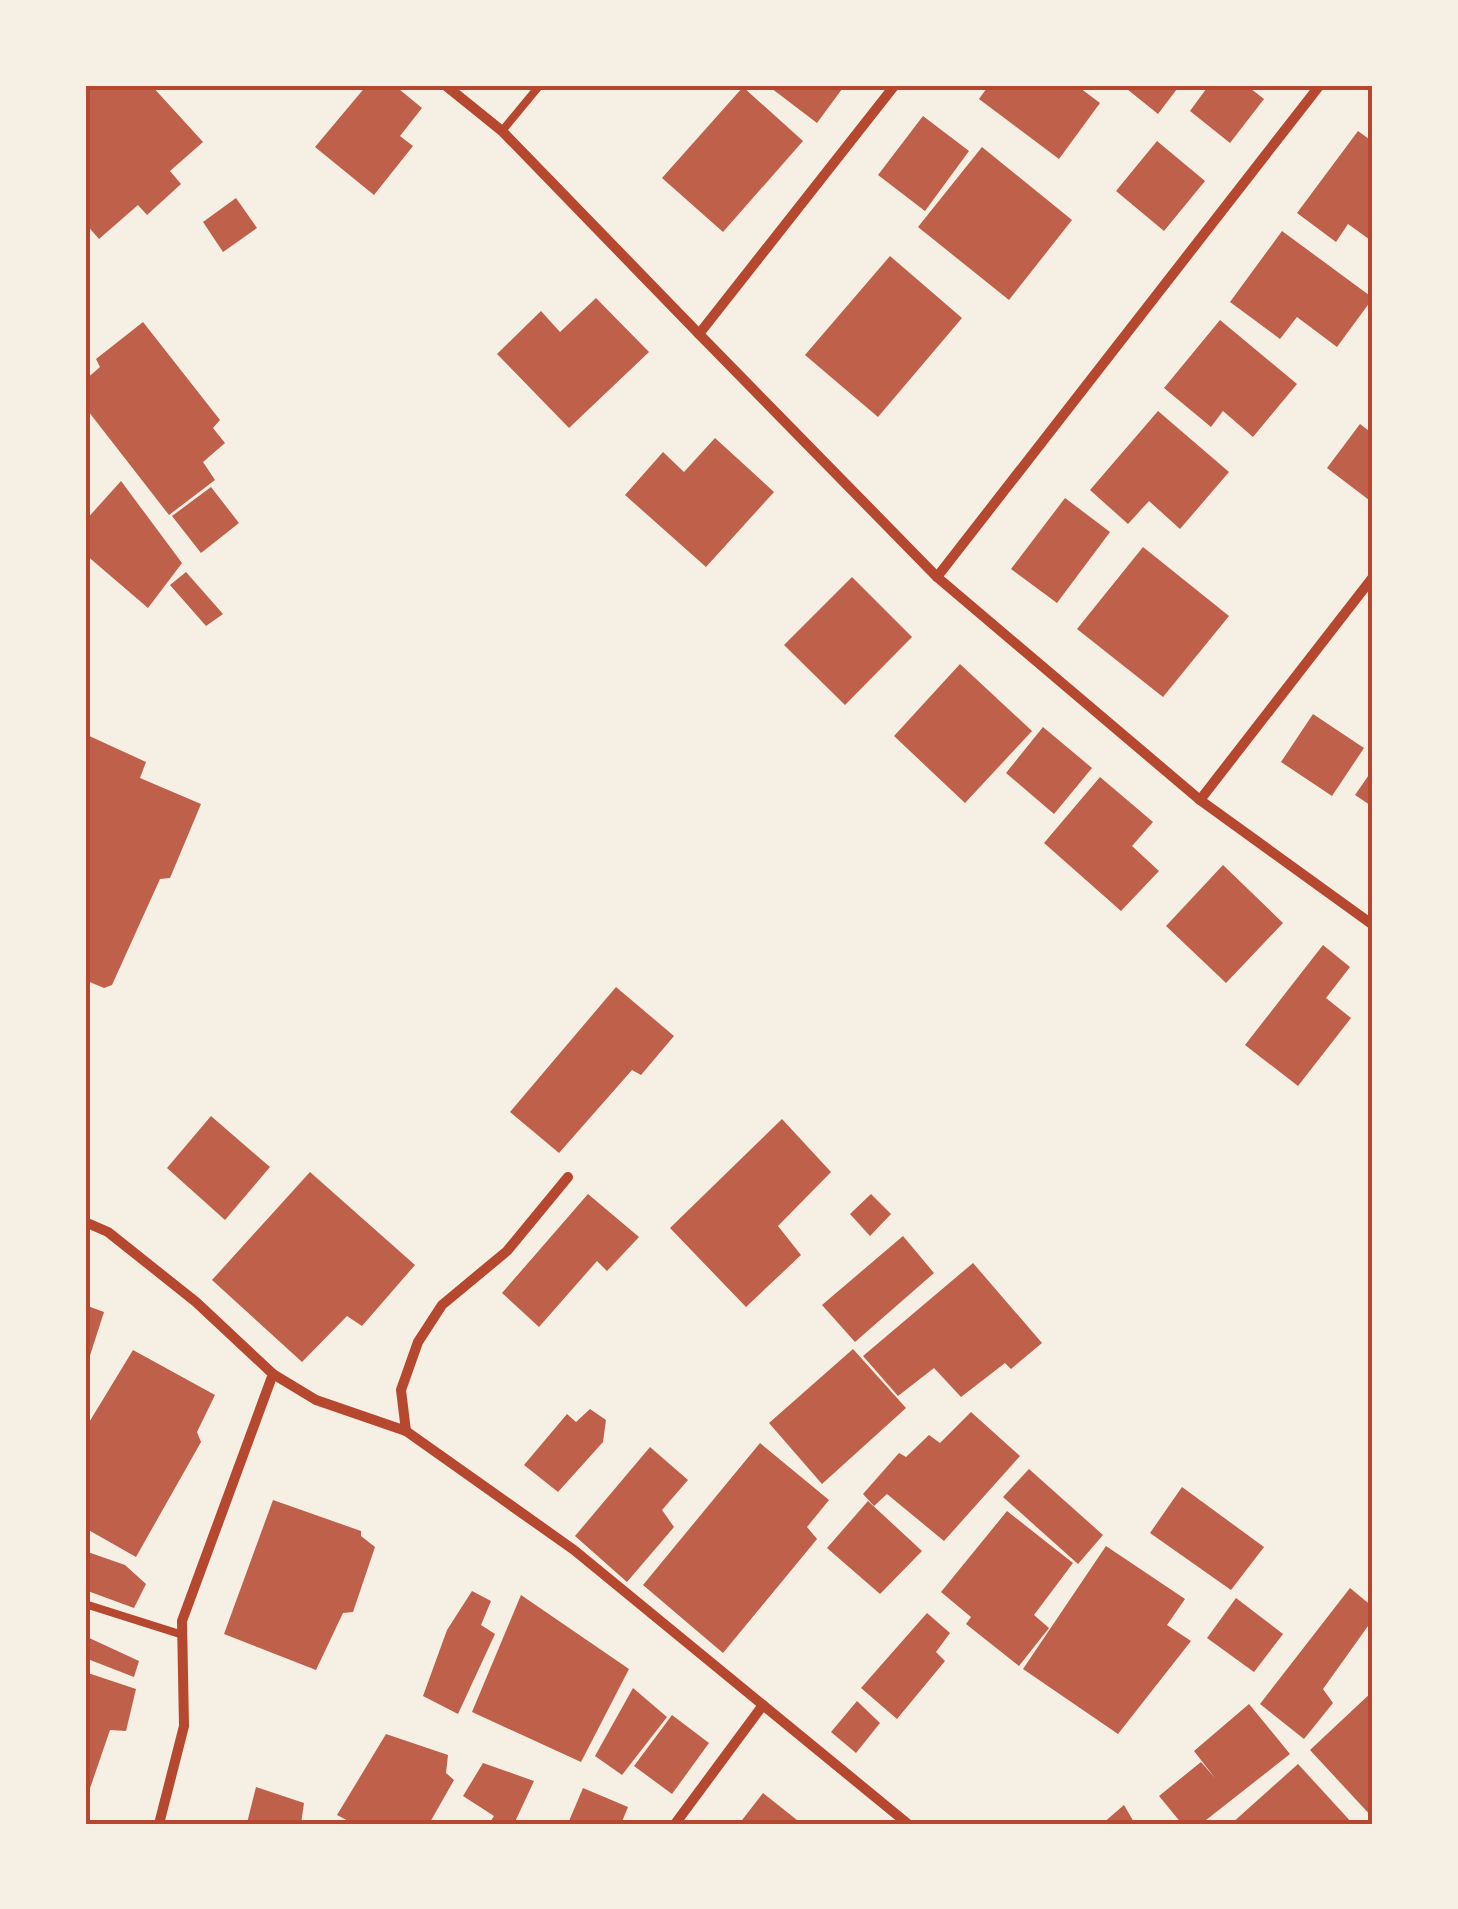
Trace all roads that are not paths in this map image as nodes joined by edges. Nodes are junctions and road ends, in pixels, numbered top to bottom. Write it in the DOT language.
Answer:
graph roads {
  1 [pos="445,85"];
  2 [pos="540,85"];
  3 [pos="896,85"];
  4 [pos="1320,85"];
  5 [pos="502,131"];
  6 [pos="700,334"];
  7 [pos="937,577"];
  8 [pos="1373,577"];
  9 [pos="1200,800"];
  10 [pos="1373,925"];
  11 [pos="568,1177"];
  12 [pos="85,1222"];
  13 [pos="273,1374"];
  14 [pos="406,1431"];
  15 [pos="85,1604"];
  16 [pos="183,1635"];
  17 [pos="762,1704"];
  18 [pos="159,1824"];
  19 [pos="675,1824"];
  20 [pos="908,1824"];
  1 -- 5 [label="street"];
  2 -- 5 [label="lane"];
  3 -- 6 [label="street"];
  4 -- 7 [label="street"];
  5 -- 6 [label="street"];
  6 -- 7 [label="street"];
  7 -- 9 [label="street"];
  8 -- 9 [label="street"];
  9 -- 10 [label="street"];
  11 -- 14 [label="street"];
  12 -- 13 [label="street"];
  13 -- 14 [label="street"];
  13 -- 16 [label="street"];
  14 -- 17 [label="street"];
  15 -- 16 [label="lane"];
  16 -- 18 [label="street"];
  17 -- 19 [label="street"];
  17 -- 20 [label="street"];
}
